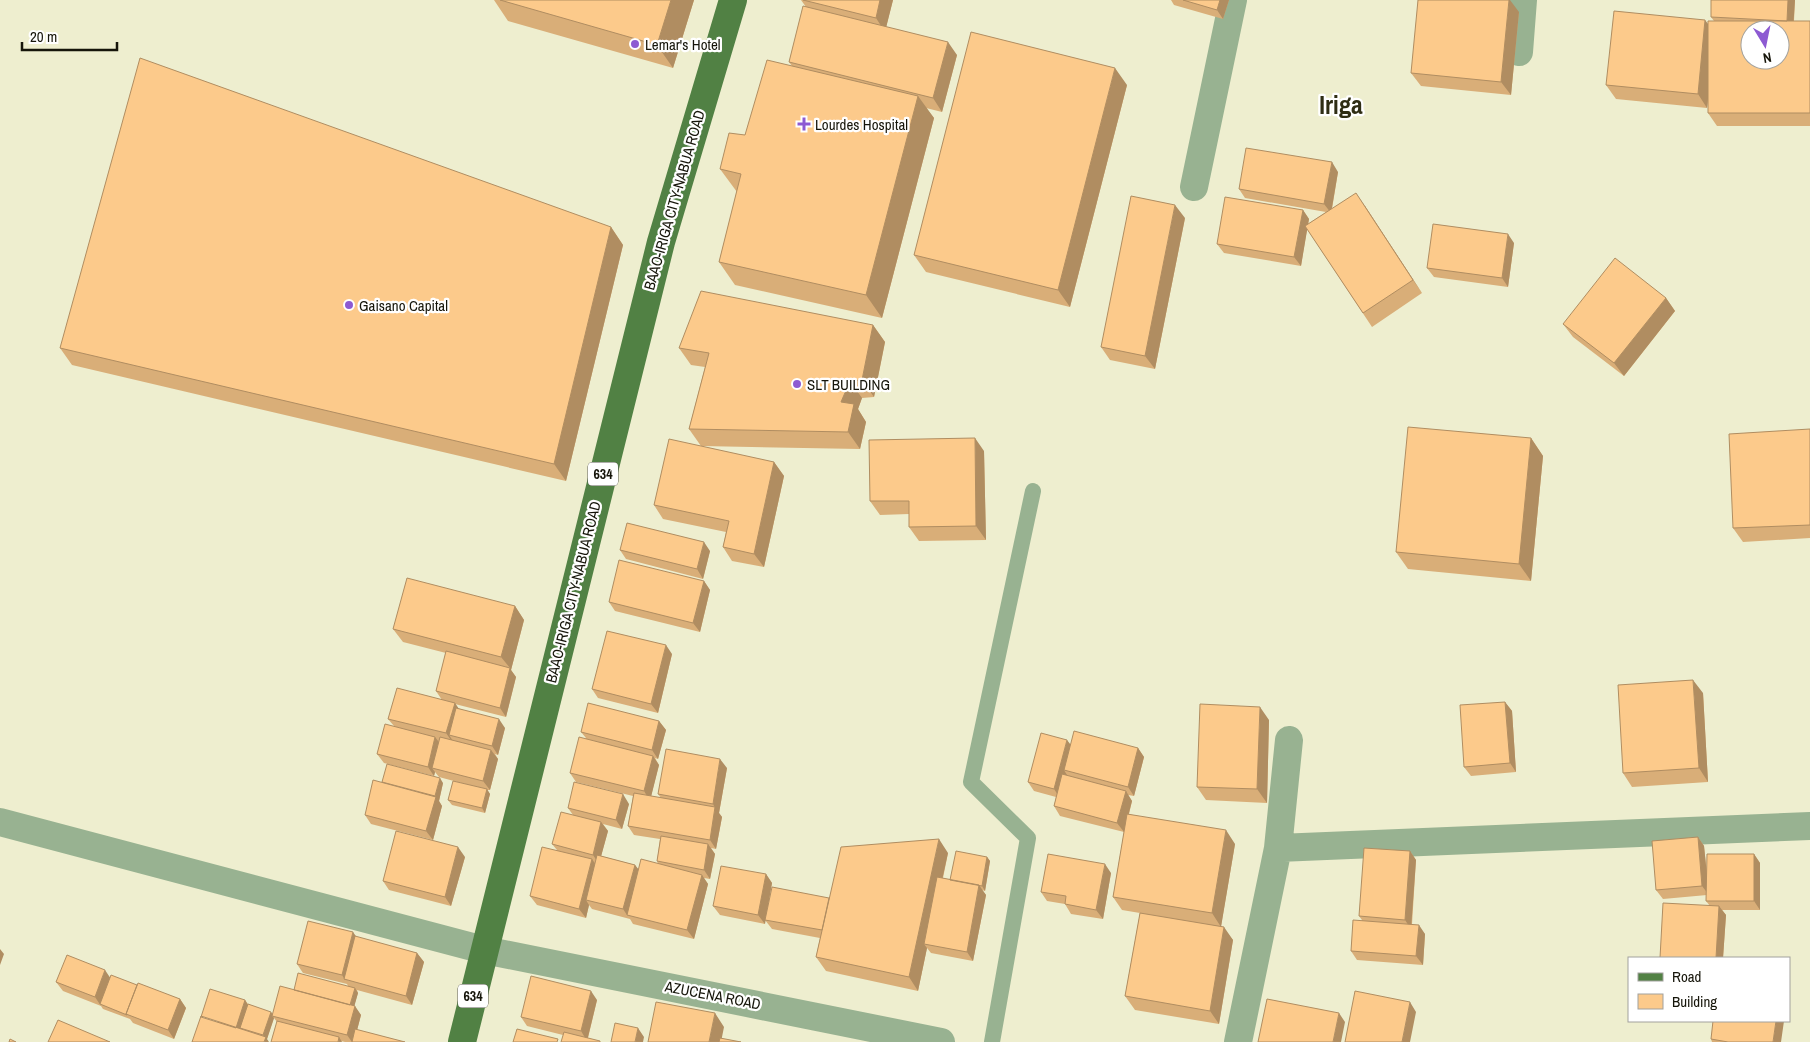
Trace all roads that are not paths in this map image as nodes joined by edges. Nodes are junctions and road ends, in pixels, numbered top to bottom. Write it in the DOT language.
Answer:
graph roads {
  1 [pos="733,0"];
  2 [pos="1233,0"];
  3 [pos="1522,0"];
  4 [pos="1519,52"];
  5 [pos="1194,187"];
  6 [pos="1033,491"];
  7 [pos="1289,740"];
  8 [pos="0,822"];
  9 [pos="1810,826"];
  10 [pos="1278,848"];
  11 [pos="484,950"];
  12 [pos="865,1034"];
  13 [pos="462,1042"];
  14 [pos="942,1042"];
  15 [pos="992,1042"];
  16 [pos="1238,1042"];
  1 -- 11 [label="main road, BAAO-IRIGA CITY-NABUA ROAD / 634"];
  2 -- 5 [label="street"];
  3 -- 4 [label="street"];
  6 -- 15 [label="lane"];
  7 -- 10 [label="street"];
  8 -- 11 [label="street, AZUCENA ROAD"];
  9 -- 10 [label="street"];
  10 -- 16 [label="street"];
  11 -- 12 [label="street, AZUCENA ROAD"];
  11 -- 13 [label="main road, BAAO-IRIGA CITY-NABUA ROAD / 634"];
  12 -- 14 [label="street, AZUCENA ROAD"];
}
